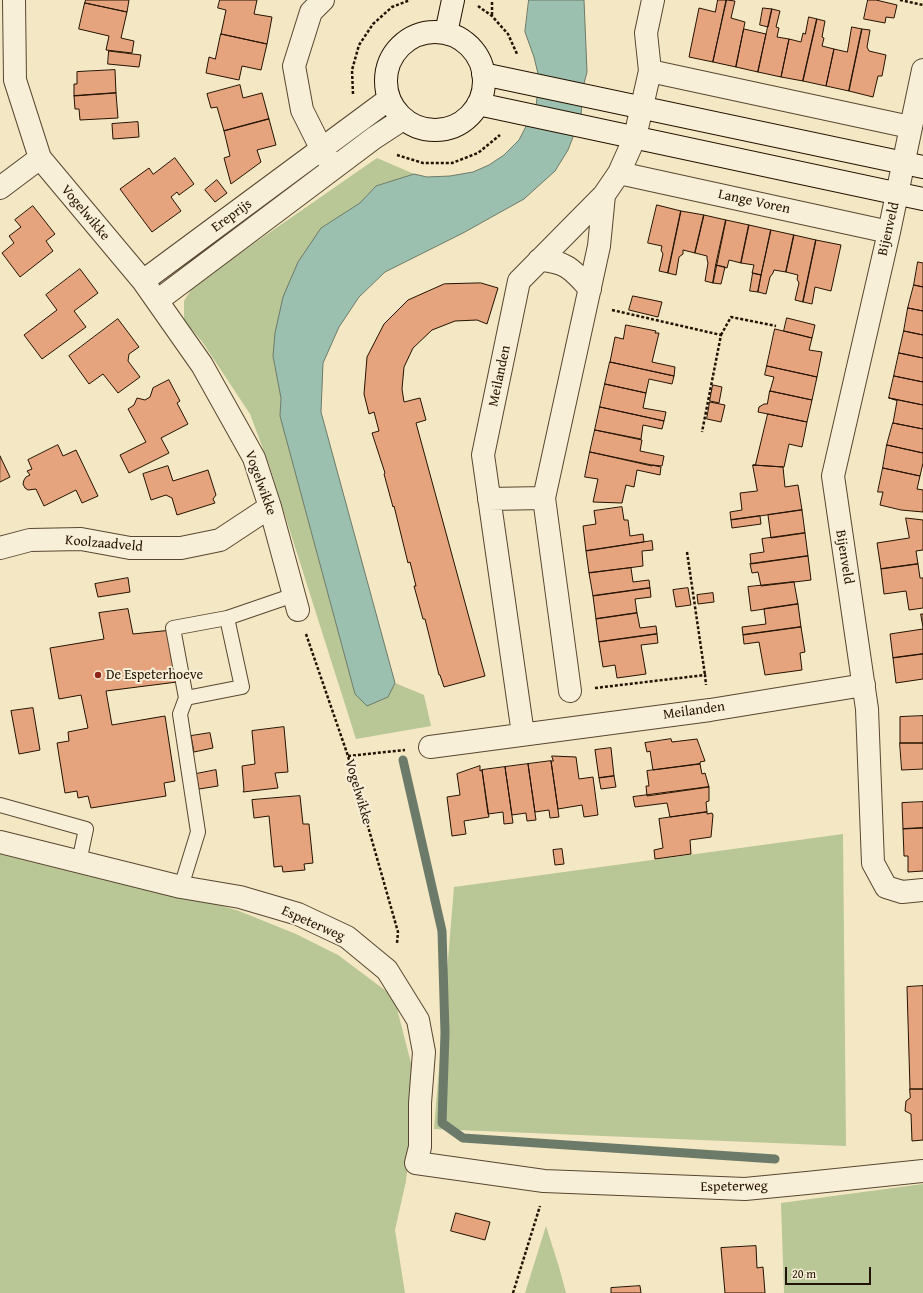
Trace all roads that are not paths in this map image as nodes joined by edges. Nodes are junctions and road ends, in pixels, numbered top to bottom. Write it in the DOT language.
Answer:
graph roads {
  1 [pos="14,0"];
  2 [pos="323,0"];
  3 [pos="453,0"];
  4 [pos="653,0"];
  5 [pos="446,33"];
  6 [pos="923,70"];
  7 [pos="650,71"];
  8 [pos="484,74"];
  9 [pos="389,99"];
  10 [pos="478,104"];
  11 [pos="641,107"];
  12 [pos="403,119"];
  13 [pos="910,127"];
  14 [pos="635,137"];
  15 [pos="322,150"];
  16 [pos="40,158"];
  17 [pos="913,165"];
  18 [pos="334,168"];
  19 [pos="619,173"];
  20 [pos="0,188"];
  21 [pos="897,194"];
  22 [pos="604,195"];
  23 [pos="923,199"];
  24 [pos="889,232"];
  25 [pos="539,260"];
  26 [pos="142,281"];
  27 [pos="588,297"];
  28 [pos="157,302"];
  29 [pos="544,498"];
  30 [pos="489,499"];
  31 [pos="270,507"];
  32 [pos="0,548"];
  33 [pos="296,602"];
  34 [pos="227,618"];
  35 [pos="864,685"];
  36 [pos="570,691"];
  37 [pos="186,698"];
  38 [pos="523,734"];
  39 [pos="430,747"];
  40 [pos="0,805"];
  41 [pos="0,842"];
  42 [pos="79,862"];
  43 [pos="181,887"];
  44 [pos="923,890"];
  45 [pos="923,1170"];
  1 -- 16 [label="street, Vogelwikke"];
  2 -- 15 [label="street"];
  3 -- 5 [label="street"];
  4 -- 7 [label="street"];
  5 -- 8 [label="street"];
  5 -- 9 [label="street"];
  6 -- 13 [label="street"];
  7 -- 11 [label="street"];
  7 -- 13 [label="street"];
  8 -- 10 [label="street"];
  8 -- 11 [label="street"];
  9 -- 12 [label="street"];
  9 -- 15 [label="street, Ereprijs"];
  10 -- 12 [label="street"];
  10 -- 14 [label="street"];
  11 -- 14 [label="street"];
  11 -- 17 [label="street"];
  12 -- 18 [label="street, Ereprijs"];
  13 -- 17 [label="street"];
  14 -- 19 [label="street, Meilanden"];
  14 -- 21 [label="street"];
  15 -- 18 [label="street"];
  15 -- 26 [label="street, Ereprijs"];
  16 -- 20 [label="street"];
  16 -- 26 [label="street, Vogelwikke"];
  17 -- 21 [label="street"];
  18 -- 28 [label="street, Ereprijs"];
  19 -- 22 [label="street, Meilanden"];
  19 -- 24 [label="street, Lange Voren"];
  21 -- 23 [label="street"];
  21 -- 24 [label="street, Bijenveld"];
  22 -- 25 [label="street, Meilanden"];
  22 -- 27 [label="street, Meilanden"];
  24 -- 35 [label="street, Bijenveld"];
  25 -- 27 [label="street"];
  25 -- 30 [label="street, Meilanden"];
  26 -- 28 [label="street, Vogelwikke"];
  27 -- 29 [label="street, Meilanden"];
  28 -- 31 [label="street, Vogelwikke"];
  29 -- 30 [label="street"];
  29 -- 36 [label="street, Meilanden"];
  30 -- 38 [label="street, Meilanden"];
  31 -- 32 [label="street, Koolzaadveld"];
  31 -- 33 [label="street, Vogelwikke"];
  33 -- 34 [label="lane"];
  34 -- 37 [label="lane"];
  34 -- 37 [label="lane"];
  35 -- 38 [label="street, Meilanden"];
  35 -- 44 [label="street, Bijenveld"];
  37 -- 43 [label="lane"];
  38 -- 39 [label="street, Meilanden"];
  40 -- 42 [label="lane"];
  41 -- 42 [label="street, Espeterweg"];
  42 -- 43 [label="street, Espeterweg"];
  43 -- 45 [label="street, Espeterweg"];
}
